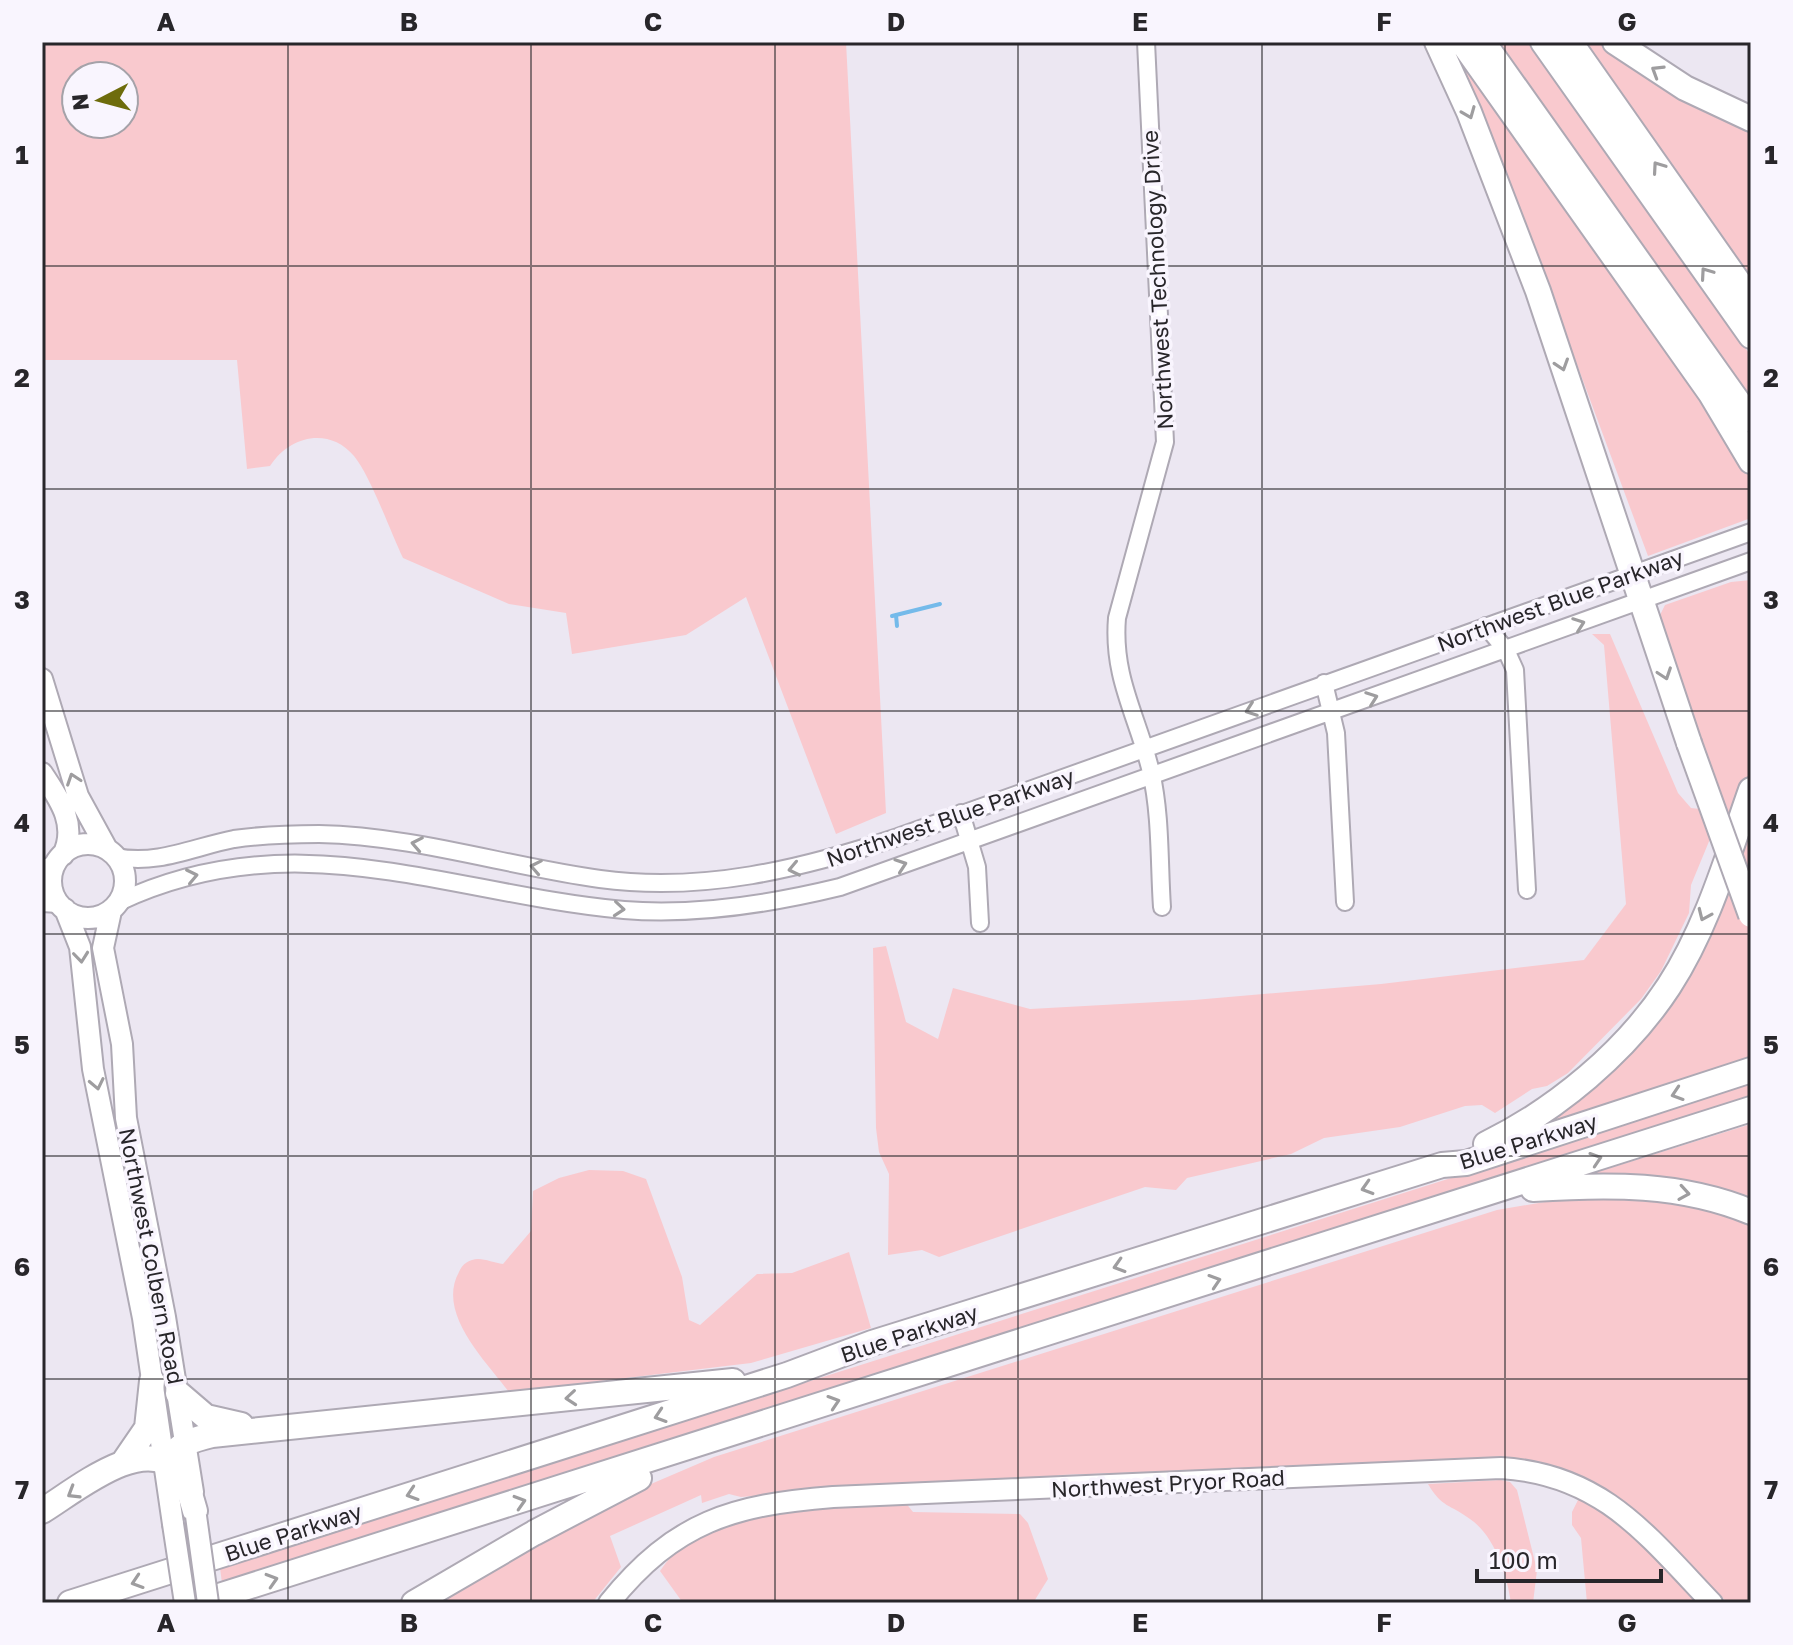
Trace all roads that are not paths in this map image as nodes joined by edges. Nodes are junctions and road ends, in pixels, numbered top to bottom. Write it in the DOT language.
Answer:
graph roads {
  1 [pos="1146,42"];
  2 [pos="1437,42"];
  3 [pos="1462,42"];
  4 [pos="1483,42"];
  5 [pos="1543,42"];
  6 [pos="1570,42"];
  7 [pos="1615,42"];
  8 [pos="1751,119"];
  9 [pos="1751,300"];
  10 [pos="1751,336"];
  11 [pos="1751,420"];
  12 [pos="1751,461"];
  13 [pos="1751,532"];
  14 [pos="1744,563"];
  15 [pos="1631,574"];
  16 [pos="1641,603"];
  17 [pos="1486,626"];
  18 [pos="1506,650"];
  19 [pos="42,679"];
  20 [pos="1324,683"];
  21 [pos="1331,713"];
  22 [pos="1145,748"];
  23 [pos="42,773"];
  24 [pos="1152,776"];
  25 [pos="1751,790"];
  26 [pos="961,813"];
  27 [pos="971,840"];
  28 [pos="111,853"];
  29 [pos="53,863"];
  30 [pos="1527,890"];
  31 [pos="1345,902"];
  32 [pos="55,905"];
  33 [pos="115,906"];
  34 [pos="1162,907"];
  35 [pos="1751,915"];
  36 [pos="980,923"];
  37 [pos="1751,1070"];
  38 [pos="1751,1109"];
  39 [pos="1442,1165"];
  40 [pos="1495,1191"];
  41 [pos="1751,1212"];
  42 [pos="787,1375"];
  43 [pos="152,1381"];
  44 [pos="178,1393"];
  45 [pos="760,1427"];
  46 [pos="259,1430"];
  47 [pos="188,1441"];
  48 [pos="166,1462"];
  49 [pos="123,1463"];
  50 [pos="42,1511"];
  51 [pos="196,1513"];
  52 [pos="70,1603"];
  53 [pos="185,1603"];
  54 [pos="197,1603"];
  55 [pos="208,1603"];
  56 [pos="414,1603"];
  57 [pos="609,1603"];
  58 [pos="1712,1603"];
  1 -- 22 [label="street, Northwest Technology Drive"];
  2 -- 15 [label="highway, one-way"];
  3 -- 12 [label="highway"];
  4 -- 11 [label="highway"];
  10 -- 5 [label="highway, one-way"];
  9 -- 6 [label="highway, one-way"];
  8 -- 7 [label="highway, one-way"];
  13 -- 15 [label="street, Northwest Blue Parkway"];
  14 -- 16 [label="street, Northwest Blue Parkway"];
  15 -- 16 [label="highway"];
  15 -- 17 [label="street, Northwest Blue Parkway"];
  18 -- 16 [label="street, Northwest Blue Parkway, one-way"];
  16 -- 35 [label="highway, one-way, bridge"];
  17 -- 18 [label="street"];
  17 -- 20 [label="street, Northwest Blue Parkway"];
  21 -- 18 [label="street, Northwest Blue Parkway, one-way"];
  18 -- 30 [label="street"];
  28 -- 19 [label="main road, one-way"];
  20 -- 21 [label="street"];
  20 -- 22 [label="street, Northwest Blue Parkway, one-way"];
  21 -- 24 [label="street, Northwest Blue Parkway"];
  21 -- 31 [label="street"];
  22 -- 24 [label="street, Northwest Technology Drive"];
  22 -- 26 [label="street, Northwest Blue Parkway"];
  23 -- 29 [label="main road"];
  24 -- 27 [label="street, Northwest Blue Parkway"];
  24 -- 34 [label="street, Northwest Technology Drive"];
  25 -- 39 [label="highway, one-way"];
  26 -- 27 [label="street"];
  26 -- 28 [label="street, Northwest Blue Parkway, one-way"];
  33 -- 27 [label="street, Northwest Blue Parkway, one-way"];
  27 -- 36 [label="street"];
  28 -- 29 [label="main road"];
  28 -- 33 [label="main road"];
  29 -- 32 [label="main road"];
  32 -- 33 [label="main road"];
  32 -- 43 [label="main road, Northwest Colbern Road, one-way"];
  33 -- 44 [label="main road, Northwest Colbern Road"];
  37 -- 39 [label="highway, Blue Parkway, one-way"];
  40 -- 38 [label="highway, Blue Parkway, one-way"];
  39 -- 42 [label="highway, Blue Parkway, one-way"];
  40 -- 41 [label="highway, one-way"];
  45 -- 40 [label="highway, Blue Parkway, one-way"];
  42 -- 46 [label="highway, one-way"];
  42 -- 52 [label="highway, Blue Parkway, one-way"];
  43 -- 48 [label="main road, Northwest Colbern Road"];
  43 -- 49 [label="highway"];
  44 -- 46 [label="highway"];
  44 -- 47 [label="main road, Northwest Colbern Road"];
  54 -- 45 [label="highway, Blue Parkway, one-way"];
  45 -- 56 [label="highway"];
  46 -- 47 [label="highway"];
  47 -- 48 [label="highway"];
  47 -- 51 [label="main road, Northwest Colbern Road"];
  48 -- 49 [label="highway"];
  48 -- 51 [label="highway"];
  48 -- 53 [label="main road, Northwest Colbern Road, bridge"];
  49 -- 50 [label="highway, one-way"];
  51 -- 55 [label="main road, Northwest Colbern Road, bridge"];
  57 -- 58 [label="main road, Northwest Pryor Road"];
}
